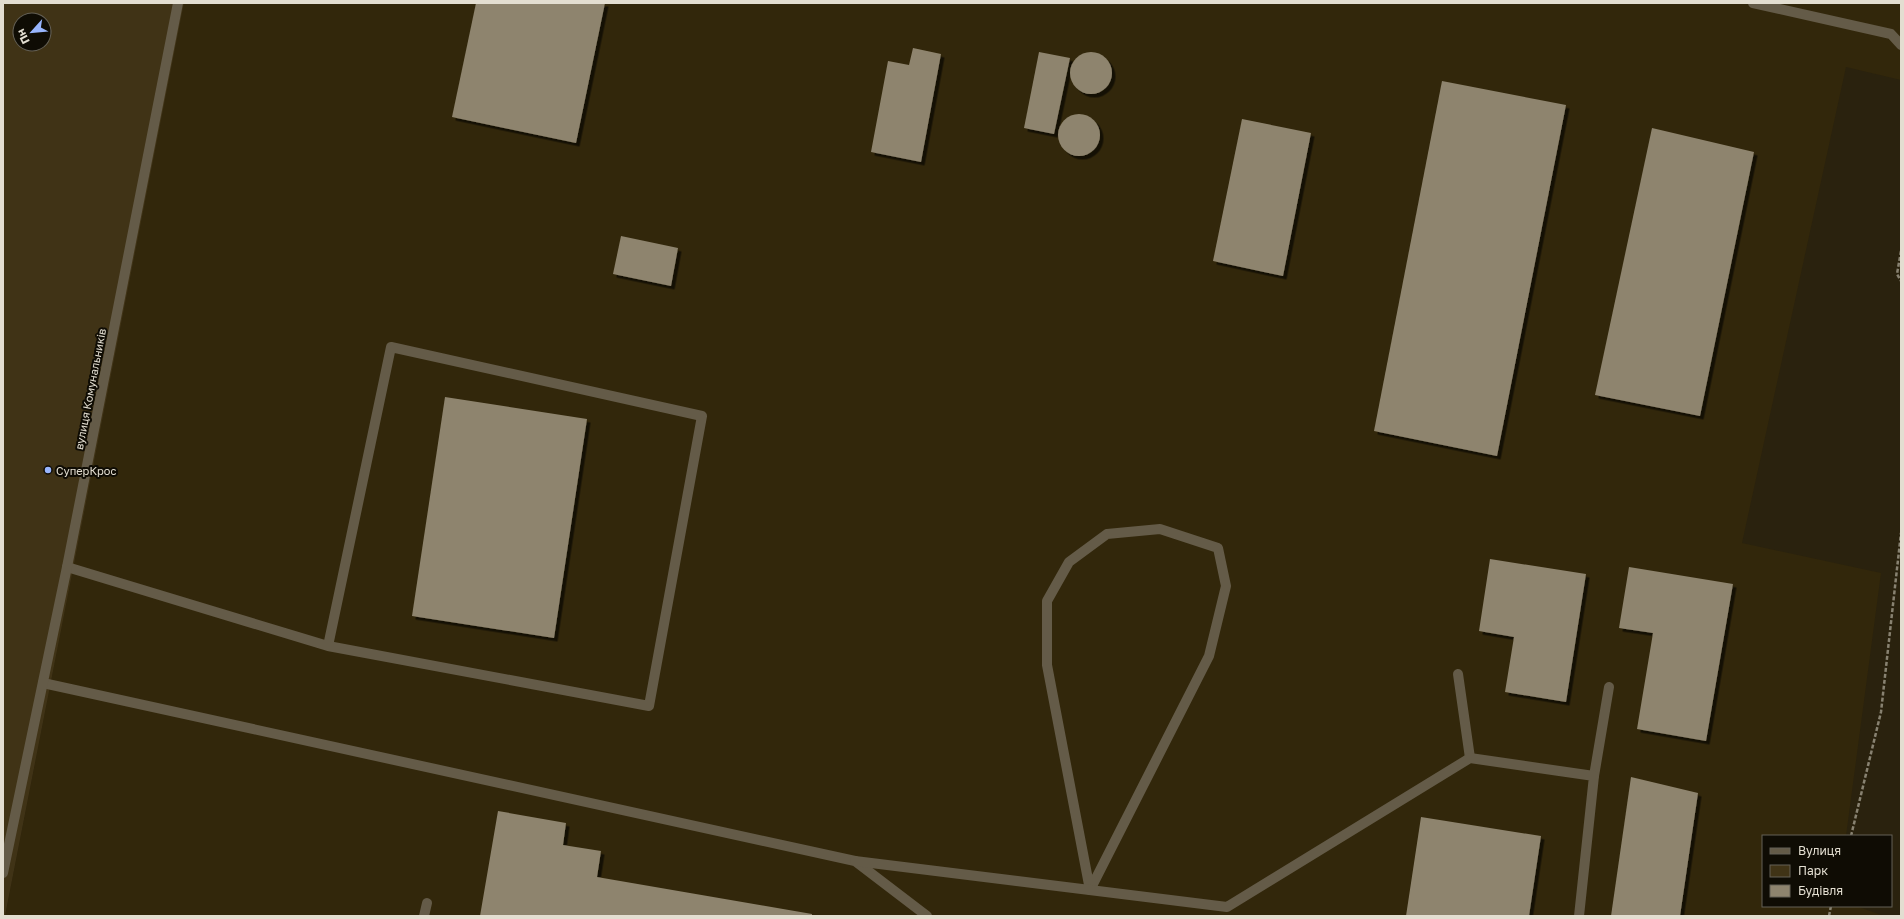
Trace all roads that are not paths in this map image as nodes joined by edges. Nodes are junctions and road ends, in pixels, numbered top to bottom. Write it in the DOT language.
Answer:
graph roads {
  1 [pos="178,3"];
  2 [pos="1753,3"];
  3 [pos="1788,3"];
  4 [pos="1777,8"];
  5 [pos="1901,45"];
  6 [pos="67,567"];
  7 [pos="328,646"];
  8 [pos="1458,674"];
  9 [pos="43,683"];
  10 [pos="1609,687"];
  11 [pos="1470,758"];
  12 [pos="1594,776"];
  13 [pos="855,861"];
  14 [pos="3,873"];
  15 [pos="1090,890"];
  16 [pos="427,903"];
  17 [pos="424,916"];
  18 [pos="927,916"];
  19 [pos="1579,916"];
  1 -- 6 [label="street, вулиця Комунальників"];
  2 -- 4 [label="street"];
  3 -- 4 [label="street"];
  4 -- 5 [label="street"];
  6 -- 7 [label="street"];
  6 -- 9 [label="street, вулиця Комунальників"];
  7 -- 7 [label="street"];
  8 -- 11 [label="street"];
  9 -- 13 [label="street"];
  9 -- 14 [label="street, вулиця Комунальників"];
  10 -- 12 [label="street"];
  11 -- 12 [label="street"];
  11 -- 15 [label="street"];
  12 -- 19 [label="street"];
  13 -- 15 [label="street"];
  13 -- 18 [label="street"];
  15 -- 15 [label="street"];
  16 -- 17 [label="street"];
}
